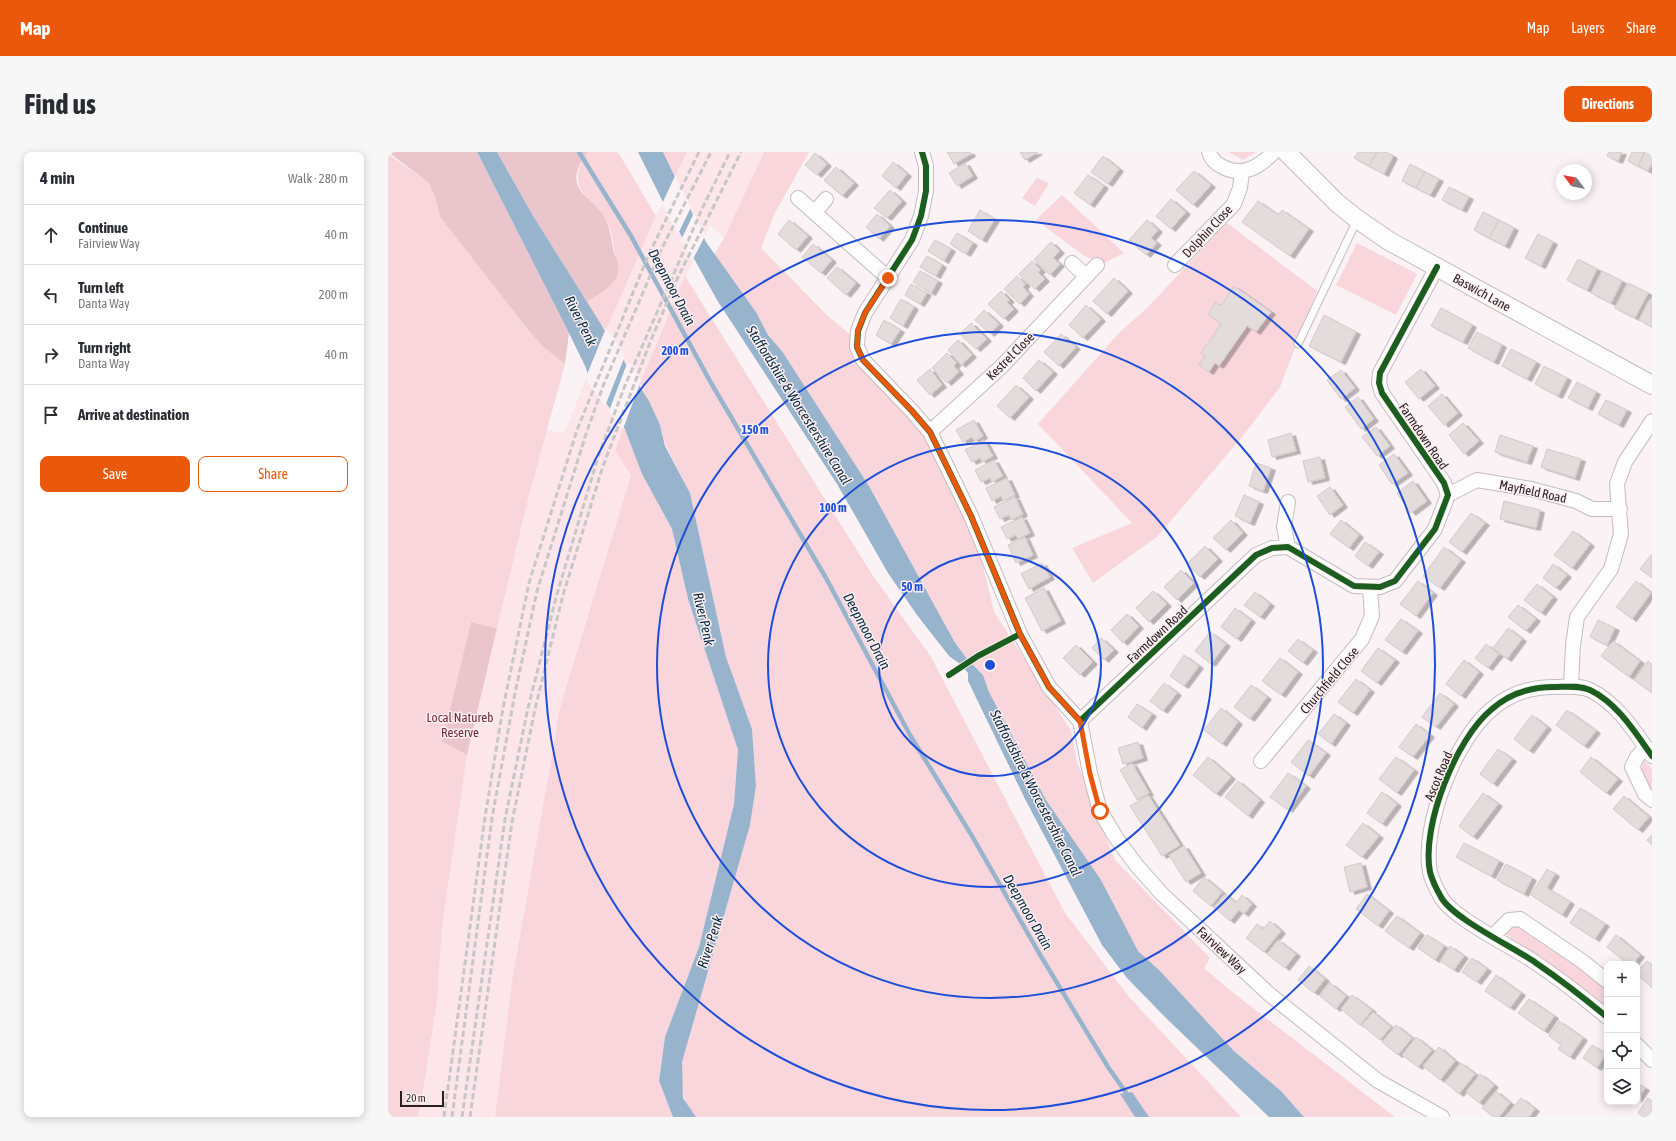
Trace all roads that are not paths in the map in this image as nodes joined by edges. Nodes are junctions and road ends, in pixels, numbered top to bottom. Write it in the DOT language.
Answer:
graph roads {
  1 [pos="922,152"];
  2 [pos="1209,152"];
  3 [pos="1274,152"];
  4 [pos="1286,152"];
  5 [pos="1242,172"];
  6 [pos="798,198"];
  7 [pos="826,199"];
  8 [pos="815,212"];
  9 [pos="1357,220"];
  10 [pos="1072,263"];
  11 [pos="1096,265"];
  12 [pos="1175,266"];
  13 [pos="1437,268"];
  14 [pos="1086,276"];
  15 [pos="888,278"];
  16 [pos="1298,344"];
  17 [pos="1652,385"];
  18 [pos="1652,421"];
  19 [pos="930,432"];
  20 [pos="1448,495"];
  21 [pos="1288,502"];
  22 [pos="1620,509"];
  23 [pos="1288,547"];
  24 [pos="1370,588"];
  25 [pos="1572,686"];
  26 [pos="1080,721"];
  27 [pos="1649,752"];
  28 [pos="1262,761"];
  29 [pos="1652,800"];
  30 [pos="1493,936"];
  31 [pos="1604,979"];
  32 [pos="1604,1015"];
  33 [pos="1640,1048"];
  34 [pos="1652,1060"];
  35 [pos="1442,1117"];
  1 -- 15 [label="street"];
  2 -- 5 [label="street"];
  3 -- 5 [label="street"];
  4 -- 9 [label="street, Baswich Lane"];
  5 -- 12 [label="street, Dolphin Close"];
  6 -- 8 [label="street"];
  7 -- 8 [label="street"];
  8 -- 15 [label="street"];
  9 -- 13 [label="street, Baswich Lane"];
  9 -- 16 [label="lane"];
  10 -- 14 [label="street"];
  11 -- 14 [label="street, Kestrel Close"];
  13 -- 17 [label="street, Baswich Lane"];
  13 -- 20 [label="street, Farmdown Road"];
  14 -- 19 [label="street, Kestrel Close"];
  15 -- 19 [label="street"];
  18 -- 22 [label="street"];
  19 -- 26 [label="street"];
  20 -- 22 [label="street, Mayfield Road"];
  20 -- 24 [label="street"];
  21 -- 23 [label="street"];
  22 -- 25 [label="street"];
  23 -- 24 [label="street"];
  23 -- 26 [label="street, Farmdown Road"];
  24 -- 28 [label="street, Churchfield Close"];
  25 -- 27 [label="street, Ascot Road"];
  25 -- 30 [label="street, Ascot Road"];
  26 -- 35 [label="street, Fairview Way"];
  27 -- 29 [label="street, Ascot Road"];
  30 -- 31 [label="street"];
  30 -- 32 [label="street, Ascot Road"];
  33 -- 34 [label="street"];
}
